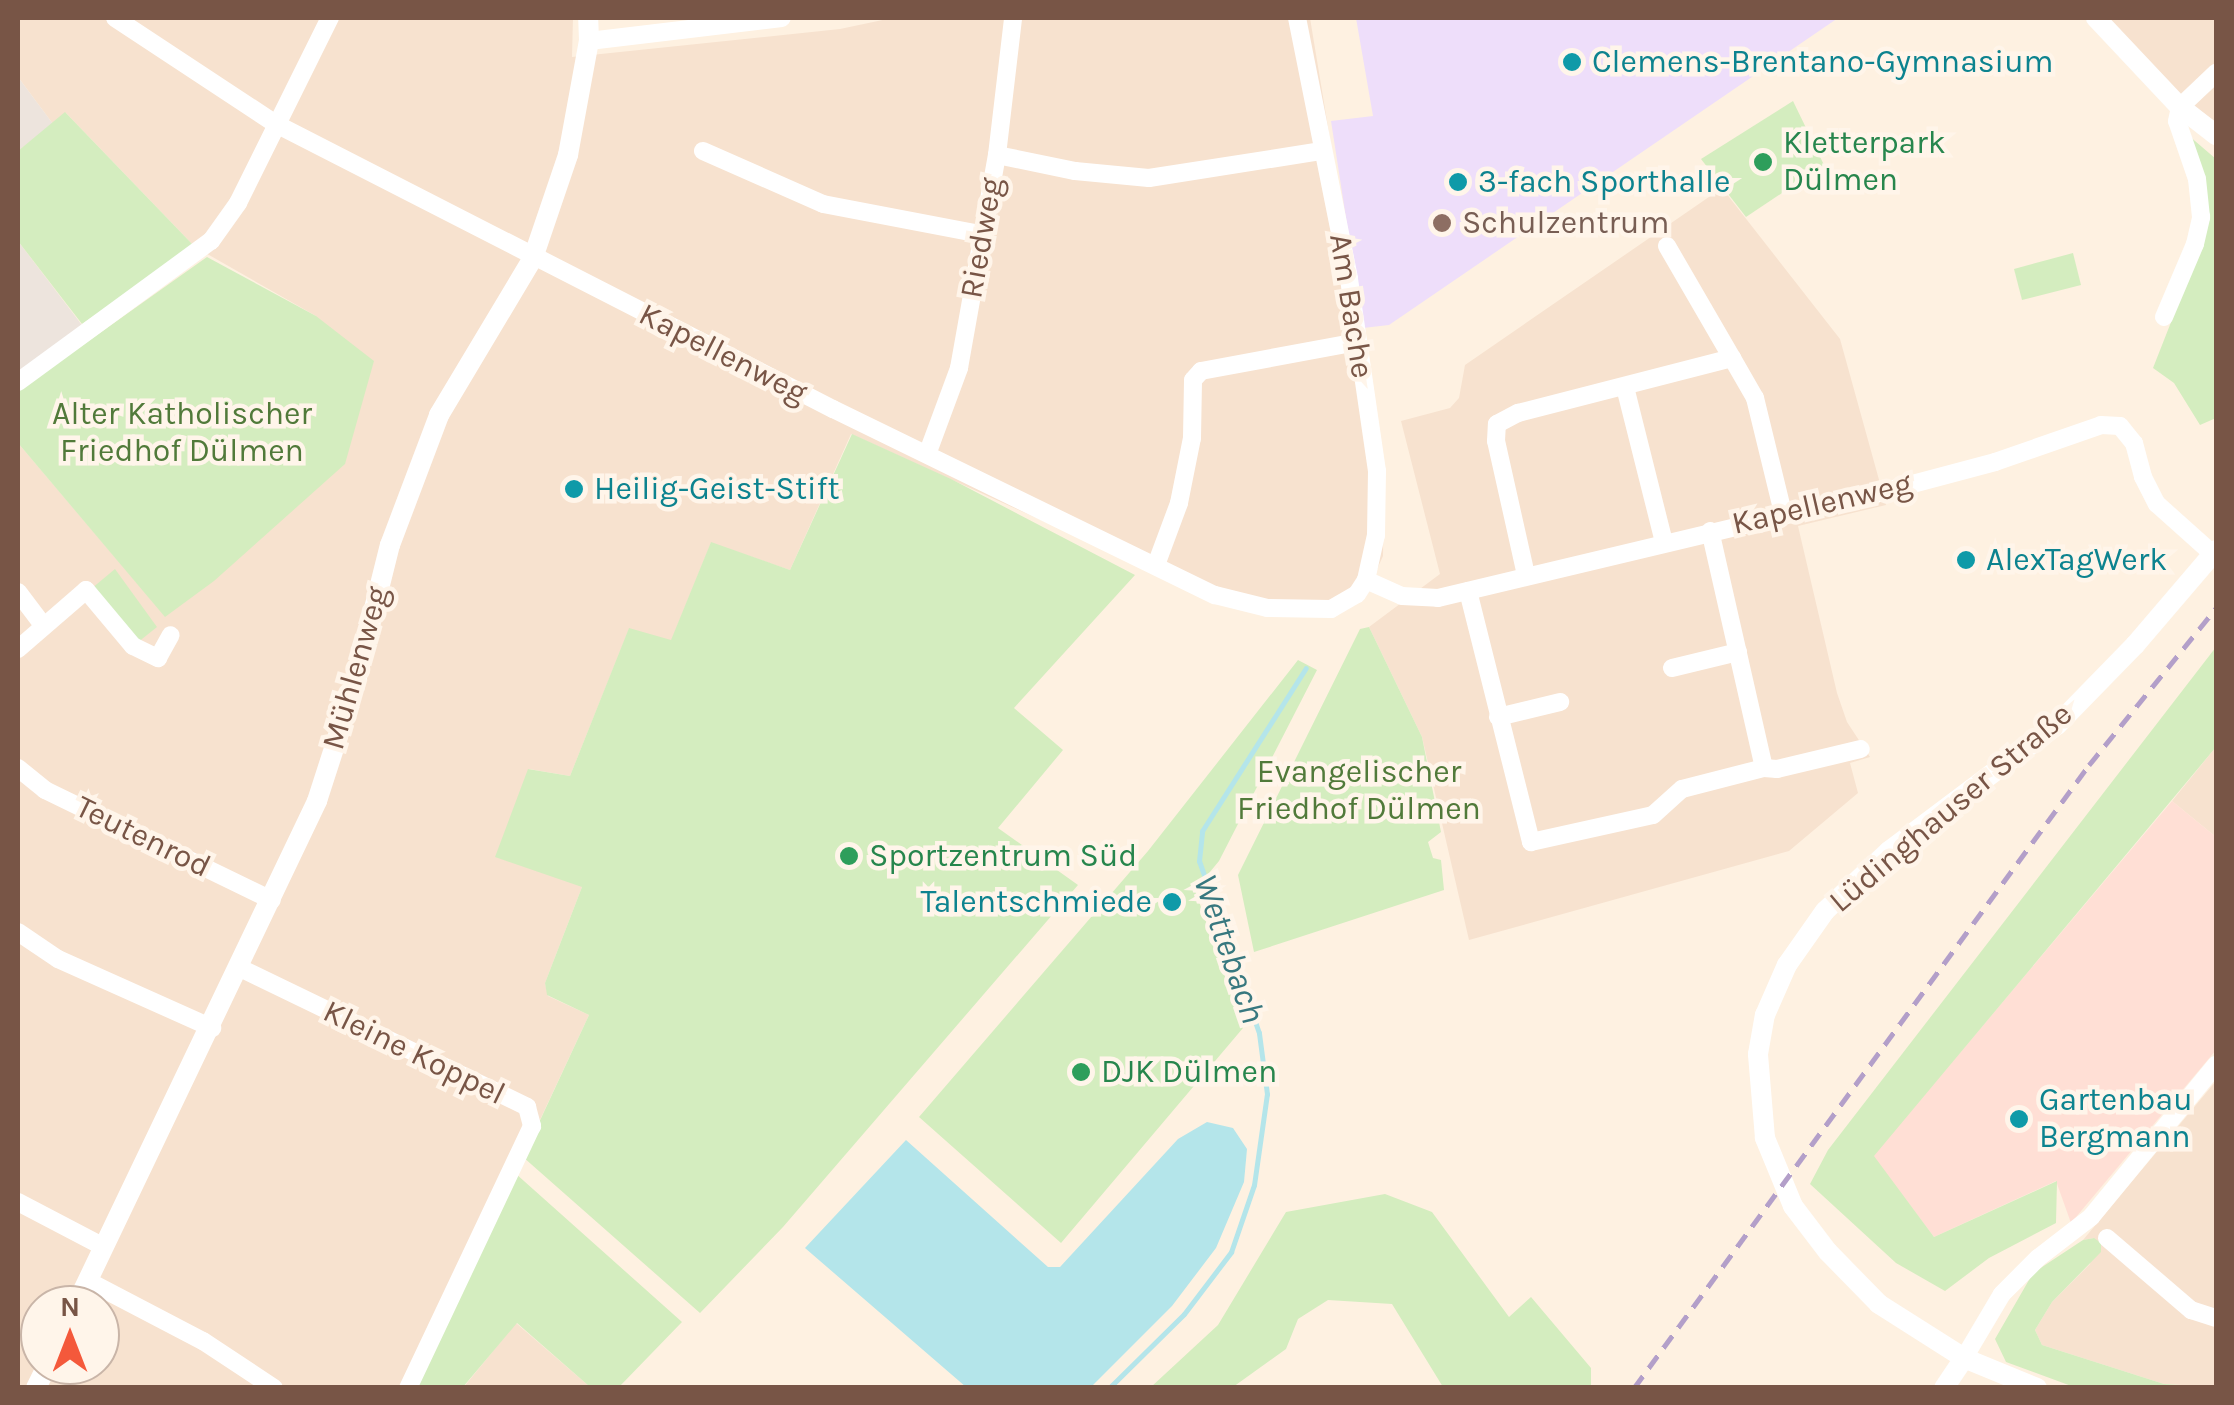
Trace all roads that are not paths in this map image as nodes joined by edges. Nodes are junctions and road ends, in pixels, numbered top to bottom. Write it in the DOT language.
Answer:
graph roads {
  1 [pos="115,18"];
  2 [pos="330,18"];
  3 [pos="588,18"];
  4 [pos="782,18"];
  5 [pos="1012,18"];
  6 [pos="1296,18"];
  7 [pos="2096,18"];
  8 [pos="589,41"];
  9 [pos="2216,73"];
  10 [pos="2180,107"];
  11 [pos="276,124"];
  12 [pos="2216,135"];
  13 [pos="703,151"];
  14 [pos="1322,151"];
  15 [pos="996,155"];
  16 [pos="980,234"];
  17 [pos="1667,246"];
  18 [pos="533,258"];
  19 [pos="2164,317"];
  20 [pos="1357,342"];
  21 [pos="1732,358"];
  22 [pos="18,382"];
  23 [pos="1624,387"];
  24 [pos="928,452"];
  25 [pos="1783,513"];
  26 [pos="1710,531"];
  27 [pos="1664,542"];
  28 [pos="2215,552"];
  29 [pos="1156,565"];
  30 [pos="1526,575"];
  31 [pos="1362,587"];
  32 [pos="1468,590"];
  33 [pos="18,592"];
  34 [pos="43,625"];
  35 [pos="171,635"];
  36 [pos="18,648"];
  37 [pos="1738,652"];
  38 [pos="1672,668"];
  39 [pos="1560,702"];
  40 [pos="1498,717"];
  41 [pos="1860,749"];
  42 [pos="18,768"];
  43 [pos="1764,768"];
  44 [pos="272,900"];
  45 [pos="18,932"];
  46 [pos="240,968"];
  47 [pos="212,1028"];
  48 [pos="2216,1064"];
  49 [pos="18,1202"];
  50 [pos="2107,1238"];
  51 [pos="104,1247"];
  52 [pos="88,1280"];
  53 [pos="86,1285"];
  54 [pos="2216,1318"];
  55 [pos="1964,1358"];
  56 [pos="266,1385"];
  57 [pos="408,1388"];
  58 [pos="1944,1388"];
  59 [pos="2037,1388"];
  1 -- 11 [label="street, Kapellenweg"];
  2 -- 11 [label="street"];
  3 -- 8 [label="street, Mühlenweg"];
  4 -- 8 [label="street"];
  5 -- 15 [label="street, Riedweg"];
  6 -- 14 [label="street, Am Bache"];
  7 -- 10 [label="street"];
  8 -- 18 [label="street, Mühlenweg"];
  9 -- 10 [label="street"];
  10 -- 12 [label="street"];
  10 -- 19 [label="street"];
  11 -- 18 [label="street, Kapellenweg"];
  11 -- 22 [label="street"];
  13 -- 16 [label="street"];
  14 -- 15 [label="street"];
  14 -- 20 [label="street, Am Bache"];
  15 -- 16 [label="street, Riedweg"];
  16 -- 24 [label="street, Riedweg"];
  17 -- 21 [label="street"];
  18 -- 24 [label="street, Kapellenweg"];
  18 -- 44 [label="street, Mühlenweg"];
  20 -- 29 [label="street"];
  20 -- 31 [label="street, Am Bache"];
  21 -- 23 [label="street"];
  21 -- 25 [label="street"];
  23 -- 27 [label="street"];
  23 -- 30 [label="street"];
  24 -- 29 [label="street, Kapellenweg"];
  25 -- 26 [label="street, Kapellenweg"];
  25 -- 28 [label="street, Kapellenweg"];
  26 -- 27 [label="street, Kapellenweg"];
  26 -- 37 [label="street"];
  27 -- 30 [label="street, Kapellenweg"];
  28 -- 55 [label="street, Lüdinghauser Straße"];
  29 -- 31 [label="street, Kapellenweg"];
  30 -- 32 [label="street, Kapellenweg"];
  31 -- 32 [label="street, Kapellenweg"];
  32 -- 40 [label="street"];
  33 -- 34 [label="street"];
  34 -- 35 [label="street"];
  34 -- 36 [label="street"];
  37 -- 38 [label="street"];
  37 -- 43 [label="street"];
  39 -- 40 [label="street"];
  40 -- 43 [label="street"];
  41 -- 43 [label="street"];
  42 -- 44 [label="street, Teutenrod"];
  44 -- 46 [label="street, Mühlenweg"];
  45 -- 47 [label="street"];
  46 -- 47 [label="street, Mühlenweg"];
  46 -- 57 [label="street, Kleine Koppel"];
  47 -- 51 [label="street, Mühlenweg"];
  48 -- 55 [label="street"];
  49 -- 51 [label="street"];
  50 -- 54 [label="street"];
  51 -- 52 [label="street, Mühlenweg"];
  52 -- 53 [label="street, Mühlenweg"];
  52 -- 56 [label="street"];
  55 -- 58 [label="street"];
  55 -- 59 [label="street, Lüdinghauser Straße"];
}
